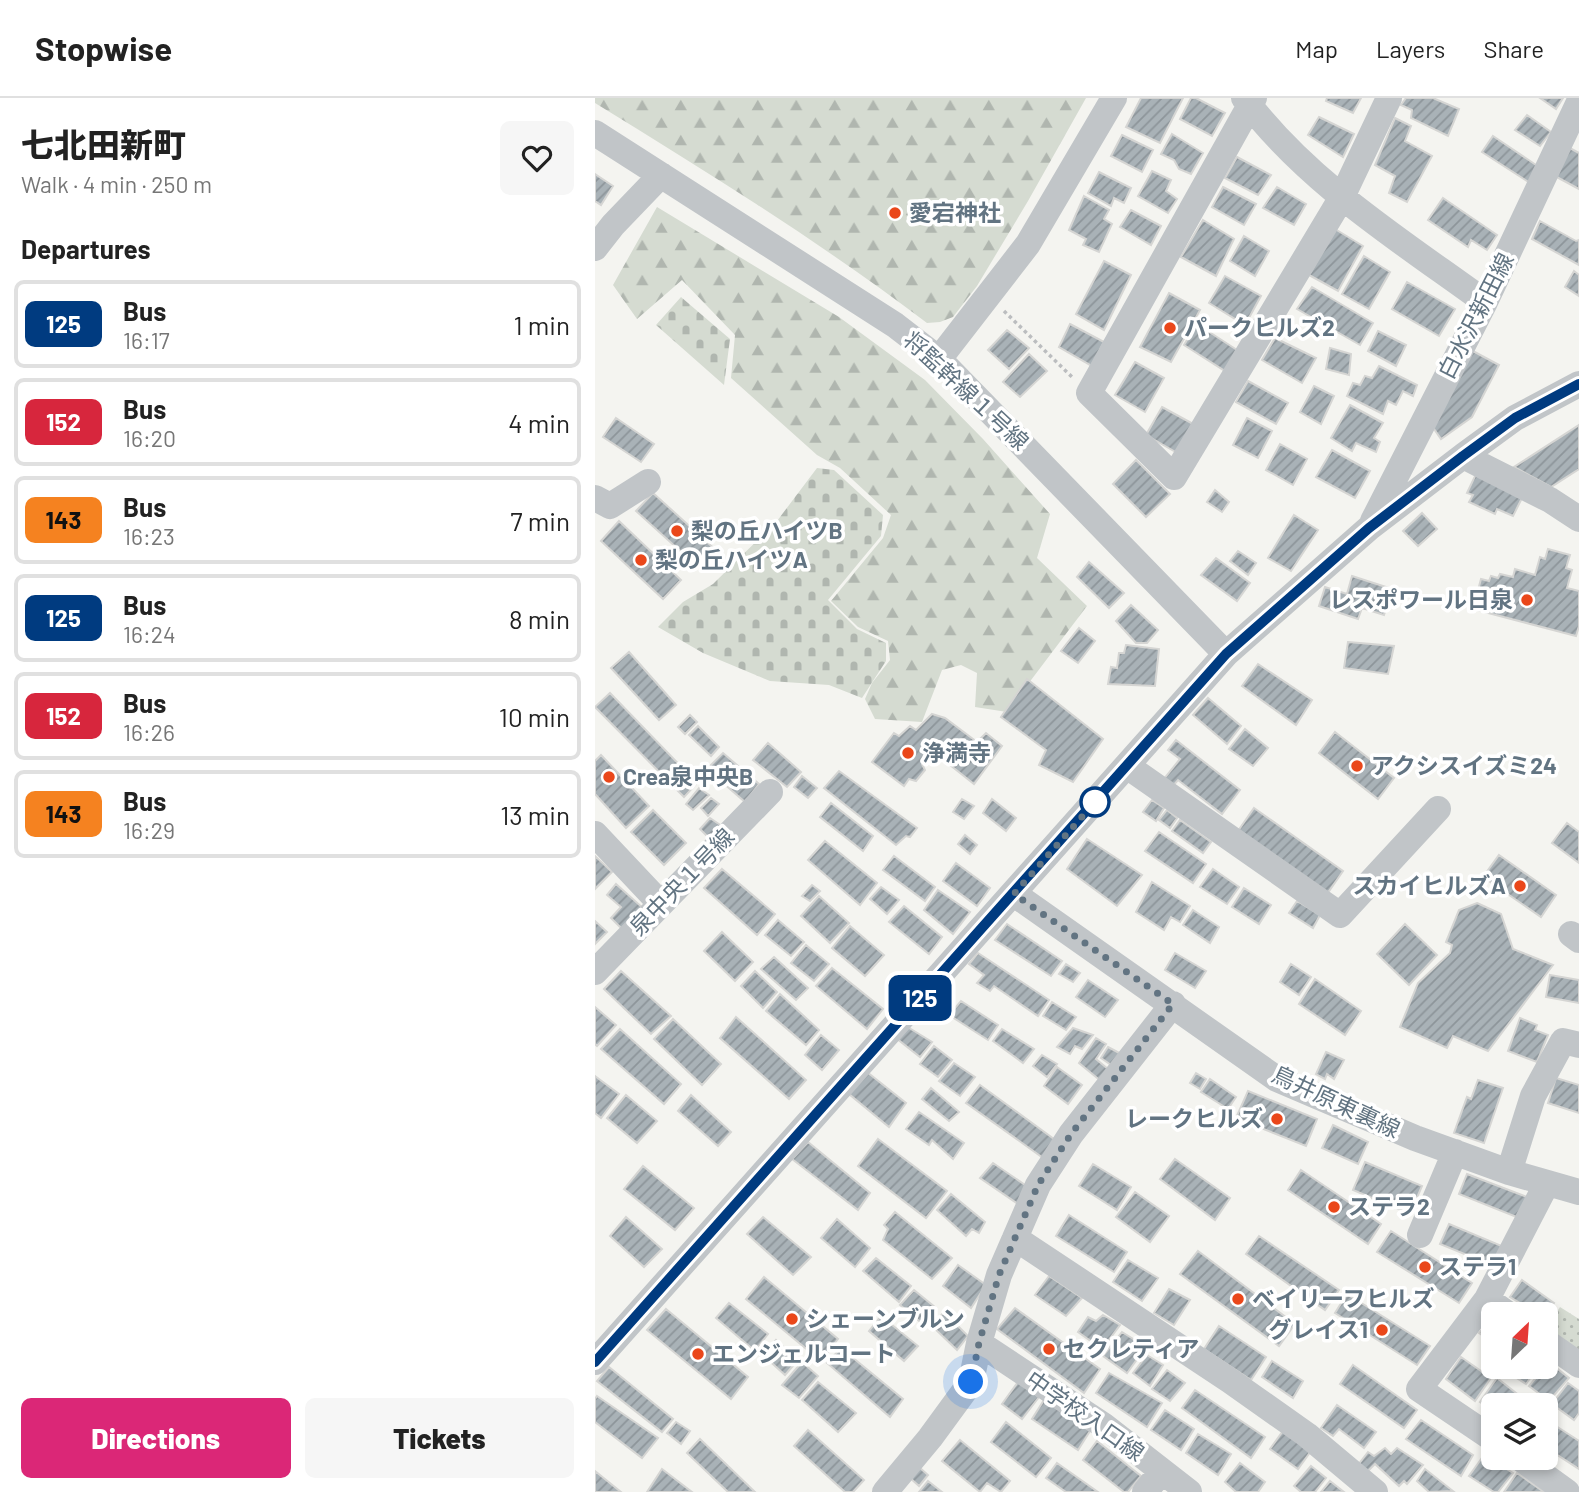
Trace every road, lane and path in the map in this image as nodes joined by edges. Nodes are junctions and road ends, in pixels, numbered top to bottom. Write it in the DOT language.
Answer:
graph roads {
  1 [pos="1114,98"];
  2 [pos="1389,98"];
  3 [pos="1249,100"];
  4 [pos="1579,102"];
  5 [pos="595,133"];
  6 [pos="661,175"];
  7 [pos="1342,197"];
  8 [pos="595,248"];
  9 [pos="988,295"];
  10 [pos="1485,302"];
  11 [pos="939,359"];
  12 [pos="1579,384"];
  13 [pos="1089,393"];
  14 [pos="1463,456"];
  15 [pos="648,482"];
  16 [pos="595,498"];
  17 [pos="1579,519"];
  18 [pos="1369,528"];
  19 [pos="1226,654"];
  20 [pos="1127,766"];
  21 [pos="770,792"];
  22 [pos="1438,809"];
  23 [pos="595,834"];
  24 [pos="1014,894"];
  25 [pos="660,903"];
  26 [pos="595,972"];
  27 [pos="1173,1004"];
  28 [pos="1579,1045"];
  29 [pos="1455,1152"];
  30 [pos="1509,1172"];
  31 [pos="1547,1183"];
  32 [pos="1579,1192"];
  33 [pos="1420,1235"];
  34 [pos="1015,1238"];
  35 [pos="1499,1302"];
  36 [pos="1481,1324"];
  37 [pos="979,1343"];
  38 [pos="1558,1350"];
  39 [pos="595,1362"];
  40 [pos="1579,1365"];
  41 [pos="1481,1431"];
  42 [pos="1537,1470"];
  43 [pos="1162,1471"];
  44 [pos="885,1492"];
  45 [pos="1145,1492"];
  46 [pos="1189,1492"];
  47 [pos="1375,1492"];
  48 [pos="1567,1492"];
  1 -- 9 [label="street"];
  2 -- 7 [label="street"];
  3 -- 7 [label="street"];
  3 -- 13 [label="street"];
  4 -- 10 [label="street, 白水沢新田線"];
  5 -- 6 [label="street, 将監幹線１号線"];
  6 -- 8 [label="street"];
  6 -- 11 [label="street, 将監幹線１号線"];
  7 -- 10 [label="street"];
  7 -- 13 [label="street"];
  9 -- 11 [label="street"];
  9 -- 13 [label="path"];
  10 -- 18 [label="street, 白水沢新田線"];
  11 -- 19 [label="street, 将監幹線１号線"];
  12 -- 14 [label="street"];
  14 -- 17 [label="street"];
  14 -- 18 [label="street"];
  15 -- 16 [label="street"];
  18 -- 19 [label="street"];
  19 -- 20 [label="street"];
  20 -- 22 [label="street"];
  20 -- 24 [label="street"];
  21 -- 25 [label="street, 泉中央１号線"];
  23 -- 25 [label="street"];
  24 -- 27 [label="street, 鳥井原東裏線"];
  24 -- 39 [label="street"];
  25 -- 26 [label="street, 泉中央１号線"];
  27 -- 29 [label="street, 鳥井原東裏線"];
  27 -- 34 [label="street"];
  28 -- 30 [label="street"];
  29 -- 30 [label="street, 鳥井原東裏線"];
  29 -- 33 [label="street"];
  30 -- 31 [label="street, 鳥井原東裏線"];
  31 -- 32 [label="street, 鳥井原東裏線"];
  31 -- 35 [label="street"];
  34 -- 37 [label="street"];
  34 -- 47 [label="street"];
  36 -- 41 [label="street"];
  37 -- 43 [label="street, 中学校入口線"];
  37 -- 44 [label="street"];
  38 -- 40 [label="street"];
  42 -- 48 [label="street"];
  43 -- 45 [label="street"];
  43 -- 46 [label="street, 中学校入口線"];
}
